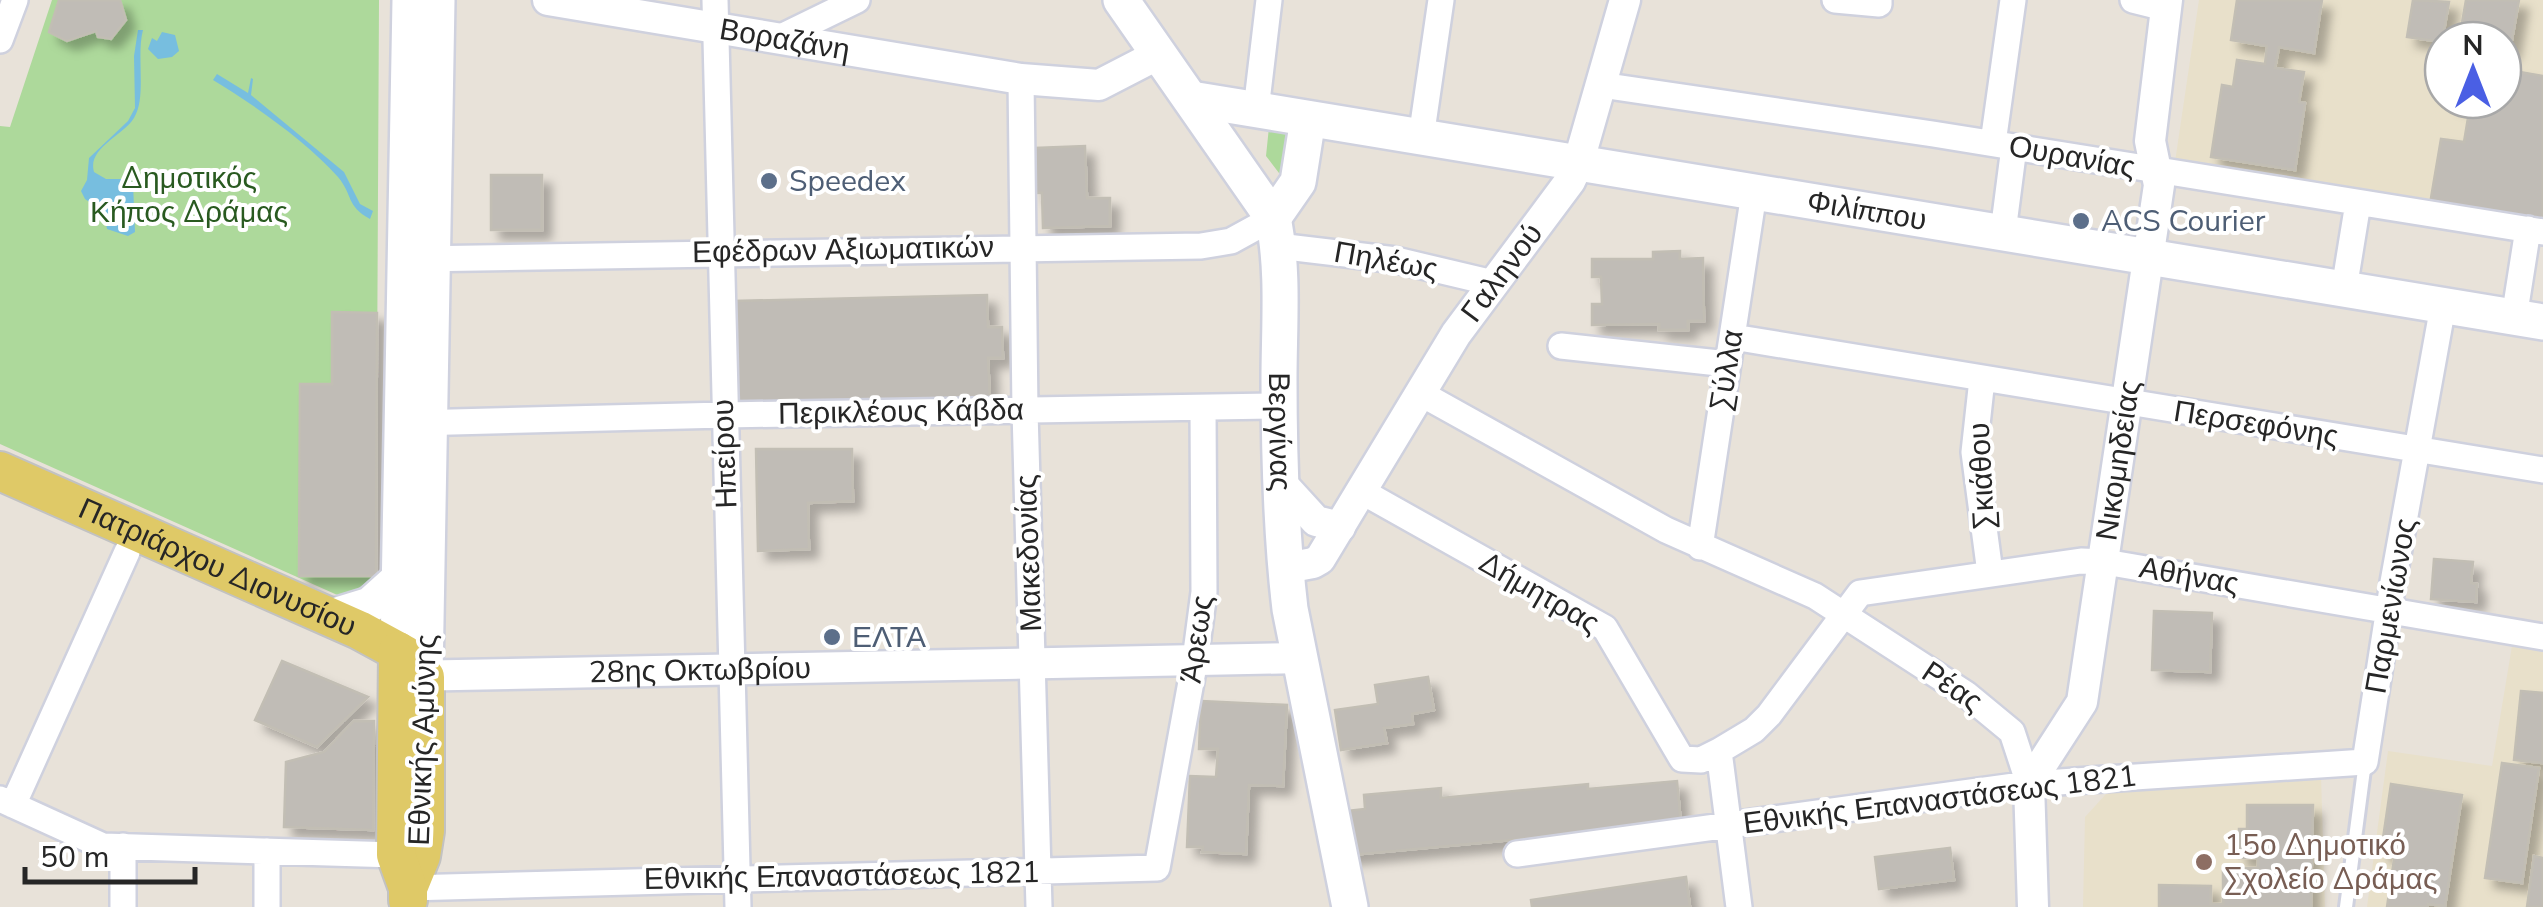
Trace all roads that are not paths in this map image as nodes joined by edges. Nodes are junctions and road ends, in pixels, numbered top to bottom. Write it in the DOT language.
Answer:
graph roads {
  1 [pos="410,0"];
  2 [pos="437,0"];
  3 [pos="548,0"];
  4 [pos="858,0"];
  5 [pos="1121,0"];
  6 [pos="1269,0"];
  7 [pos="1440,0"];
  8 [pos="1625,0"];
  9 [pos="1835,0"];
  10 [pos="2012,0"];
  11 [pos="2132,0"];
  12 [pos="10,2"];
  13 [pos="1879,2"];
  14 [pos="2166,4"];
  15 [pos="715,14"];
  16 [pos="779,38"];
  17 [pos="0,40"];
  18 [pos="1159,54"];
  19 [pos="1021,78"];
  20 [pos="1601,85"];
  21 [pos="1191,99"];
  22 [pos="1256,110"];
  23 [pos="1308,119"];
  24 [pos="1421,138"];
  25 [pos="2003,145"];
  26 [pos="1578,164"];
  27 [pos="2158,171"];
  28 [pos="1754,193"];
  29 [pos="2358,203"];
  30 [pos="2536,230"];
  31 [pos="1276,232"];
  32 [pos="2002,232"];
  33 [pos="1023,248"];
  34 [pos="720,252"];
  35 [pos="2149,256"];
  36 [pos="420,259"];
  37 [pos="1492,283"];
  38 [pos="2344,290"];
  39 [pos="2444,306"];
  40 [pos="2528,320"];
  41 [pos="1732,337"];
  42 [pos="1561,346"];
  43 [pos="1728,364"];
  44 [pos="1982,380"];
  45 [pos="1420,393"];
  46 [pos="2128,404"];
  47 [pos="1279,406"];
  48 [pos="1202,408"];
  49 [pos="1025,410"];
  50 [pos="724,415"];
  51 [pos="417,423"];
  52 [pos="2419,449"];
  53 [pos="2543,470"];
  54 [pos="0,471"];
  55 [pos="1283,485"];
  56 [pos="1361,491"];
  57 [pos="0,497"];
  58 [pos="1340,526"];
  59 [pos="1700,547"];
  60 [pos="127,552"];
  61 [pos="2105,562"];
  62 [pos="1286,568"];
  63 [pos="1990,574"];
  64 [pos="400,578"];
  65 [pos="2388,611"];
  66 [pos="1844,614"];
  67 [pos="330,618"];
  68 [pos="2543,637"];
  69 [pos="1301,658"];
  70 [pos="1195,660"];
  71 [pos="1033,664"];
  72 [pos="407,668"];
  73 [pos="731,670"];
  74 [pos="1718,751"];
  75 [pos="2366,762"];
  76 [pos="2029,784"];
  77 [pos="6,802"];
  78 [pos="1728,825"];
  79 [pos="123,846"];
  80 [pos="267,851"];
  81 [pos="1517,854"];
  82 [pos="1157,868"];
  83 [pos="1039,871"];
  84 [pos="737,877"];
  85 [pos="404,883"];
  86 [pos="123,907"];
  87 [pos="267,907"];
  88 [pos="738,907"];
  89 [pos="1039,907"];
  90 [pos="1350,907"];
  91 [pos="1739,907"];
  92 [pos="2033,907"];
  93 [pos="2346,907"];
  1 -- 36 [label="main road, Εθνικής Αμύνης"];
  2 -- 36 [label="main road, Εθνικής Αμύνης"];
  3 -- 15 [label="street, Βοραζάνη"];
  4 -- 16 [label="street"];
  5 -- 18 [label="main road"];
  6 -- 22 [label="street"];
  7 -- 24 [label="street"];
  8 -- 20 [label="street, Γαληνού"];
  9 -- 13 [label="street"];
  10 -- 25 [label="street"];
  11 -- 14 [label="street"];
  12 -- 17 [label="street"];
  14 -- 27 [label="street, Νικομηδείας"];
  15 -- 16 [label="street, Βοραζάνη"];
  15 -- 34 [label="street, Ηπείρου"];
  16 -- 19 [label="street, Βοραζάνη"];
  18 -- 19 [label="street, Βοραζάνη"];
  18 -- 21 [label="main road"];
  19 -- 33 [label="street, Μακεδονίας"];
  20 -- 25 [label="street, Ουρανίας"];
  20 -- 26 [label="street, Γαληνού"];
  21 -- 22 [label="main road, Φιλίππου"];
  21 -- 31 [label="main road"];
  22 -- 23 [label="main road, Φιλίππου"];
  23 -- 24 [label="main road, Φιλίππου"];
  23 -- 31 [label="main road"];
  24 -- 26 [label="main road, Φιλίππου"];
  25 -- 27 [label="street, Ουρανίας"];
  25 -- 32 [label="street"];
  26 -- 28 [label="main road, Φιλίππου"];
  26 -- 37 [label="street, Γαληνού"];
  27 -- 29 [label="street, Ουρανίας"];
  27 -- 35 [label="street, Νικομηδείας"];
  28 -- 32 [label="main road, Φιλίππου"];
  28 -- 41 [label="street, Σύλλα"];
  29 -- 30 [label="street, Ουρανίας"];
  29 -- 38 [label="street"];
  30 -- 40 [label="street"];
  31 -- 33 [label="street, Εφέδρων Αξιωματικών"];
  31 -- 37 [label="street, Πηλέως"];
  31 -- 47 [label="main road, Βεργίνας"];
  32 -- 35 [label="main road, Φιλίππου"];
  33 -- 34 [label="street, Εφέδρων Αξιωματικών"];
  33 -- 49 [label="street, Μακεδονίας"];
  34 -- 36 [label="street, Εφέδρων Αξιωματικών"];
  34 -- 50 [label="street, Ηπείρου"];
  35 -- 38 [label="main road, Φιλίππου"];
  35 -- 46 [label="street, Νικομηδείας"];
  36 -- 51 [label="main road, Εθνικής Αμύνης"];
  37 -- 45 [label="street, Γαληνού"];
  38 -- 39 [label="main road, Φιλίππου"];
  39 -- 40 [label="main road, Φιλίππου"];
  39 -- 52 [label="street, Παρμενίωνος"];
  41 -- 43 [label="street, Σύλλα"];
  41 -- 44 [label="street, Περσεφόνης"];
  42 -- 43 [label="street"];
  43 -- 59 [label="street, Σύλλα"];
  44 -- 46 [label="street, Περσεφόνης"];
  44 -- 63 [label="street, Σκιάθου"];
  45 -- 56 [label="street, Γαληνού"];
  45 -- 59 [label="street"];
  46 -- 52 [label="street, Περσεφόνης"];
  46 -- 61 [label="street, Νικομηδείας"];
  47 -- 48 [label="street, Περικλέους Κάβδα"];
  47 -- 55 [label="main road, Βεργίνας"];
  48 -- 49 [label="street, Περικλέους Κάβδα"];
  48 -- 70 [label="street, Άρεως"];
  49 -- 50 [label="street, Περικλέους Κάβδα"];
  49 -- 71 [label="street, Μακεδονίας"];
  50 -- 51 [label="street, Περικλέους Κάβδα"];
  50 -- 73 [label="street, Ηπείρου"];
  51 -- 64 [label="main road, Εθνικής Αμύνης"];
  51 -- 72 [label="main road, Εθνικής Αμύνης"];
  52 -- 53 [label="street, Περσεφόνης"];
  52 -- 65 [label="street, Παρμενίωνος"];
  54 -- 67 [label="main road, Πατριάρχου Διονυσίου"];
  55 -- 58 [label="street"];
  55 -- 62 [label="main road, Βεργίνας"];
  56 -- 58 [label="street, Γαληνού"];
  56 -- 74 [label="street, Δήμητρας"];
  57 -- 60 [label="main road, Πατριάρχου Διονυσίου"];
  58 -- 62 [label="street, Γαληνού"];
  59 -- 66 [label="street"];
  60 -- 72 [label="main road, Πατριάρχου Διονυσίου"];
  60 -- 77 [label="street"];
  61 -- 63 [label="street, Αθήνας"];
  61 -- 65 [label="street, Αθήνας"];
  61 -- 76 [label="street, Νικομηδείας"];
  62 -- 69 [label="main road, Βεργίνας"];
  63 -- 66 [label="street, Αθήνας"];
  64 -- 67 [label="main road"];
  64 -- 72 [label="main road, Εθνικής Αμύνης"];
  65 -- 68 [label="street, Αθήνας"];
  65 -- 75 [label="street, Παρμενίωνος"];
  66 -- 74 [label="street, Αθήνας"];
  66 -- 76 [label="street, Ρέας"];
  67 -- 72 [label="main road, Πατριάρχου Διονυσίου"];
  69 -- 70 [label="street, 28ης Οκτωβρίου"];
  69 -- 90 [label="main road, Βεργίνας"];
  70 -- 71 [label="street, 28ης Οκτωβρίου"];
  70 -- 82 [label="street, Άρεως"];
  71 -- 73 [label="street, 28ης Οκτωβρίου"];
  71 -- 83 [label="street, Μακεδονίας"];
  72 -- 73 [label="street, 28ης Οκτωβρίου"];
  72 -- 85 [label="main road, Εθνικής Αμύνης"];
  73 -- 84 [label="street, Ηπείρου"];
  74 -- 78 [label="street"];
  75 -- 76 [label="street, Εθνικής Επαναστάσεως 1821"];
  75 -- 93 [label="lane, Παρμενίωνος"];
  76 -- 78 [label="street, Εθνικής Επαναστάσεως 1821"];
  76 -- 92 [label="street"];
  77 -- 79 [label="street, Εθνικής Επαναστάσεως 1821"];
  78 -- 81 [label="street, Εθνικής Επαναστάσεως 1821"];
  78 -- 91 [label="street"];
  79 -- 80 [label="street, Εθνικής Επαναστάσεως 1821"];
  79 -- 86 [label="street"];
  80 -- 85 [label="street, Εθνικής Επαναστάσεως 1821"];
  80 -- 87 [label="street"];
  82 -- 83 [label="street, Εθνικής Επαναστάσεως 1821"];
  83 -- 84 [label="street, Εθνικής Επαναστάσεως 1821"];
  83 -- 89 [label="street, Μακεδονίας"];
  84 -- 85 [label="street, Εθνικής Επαναστάσεως 1821"];
  84 -- 88 [label="street, Ηπείρου"];
}
